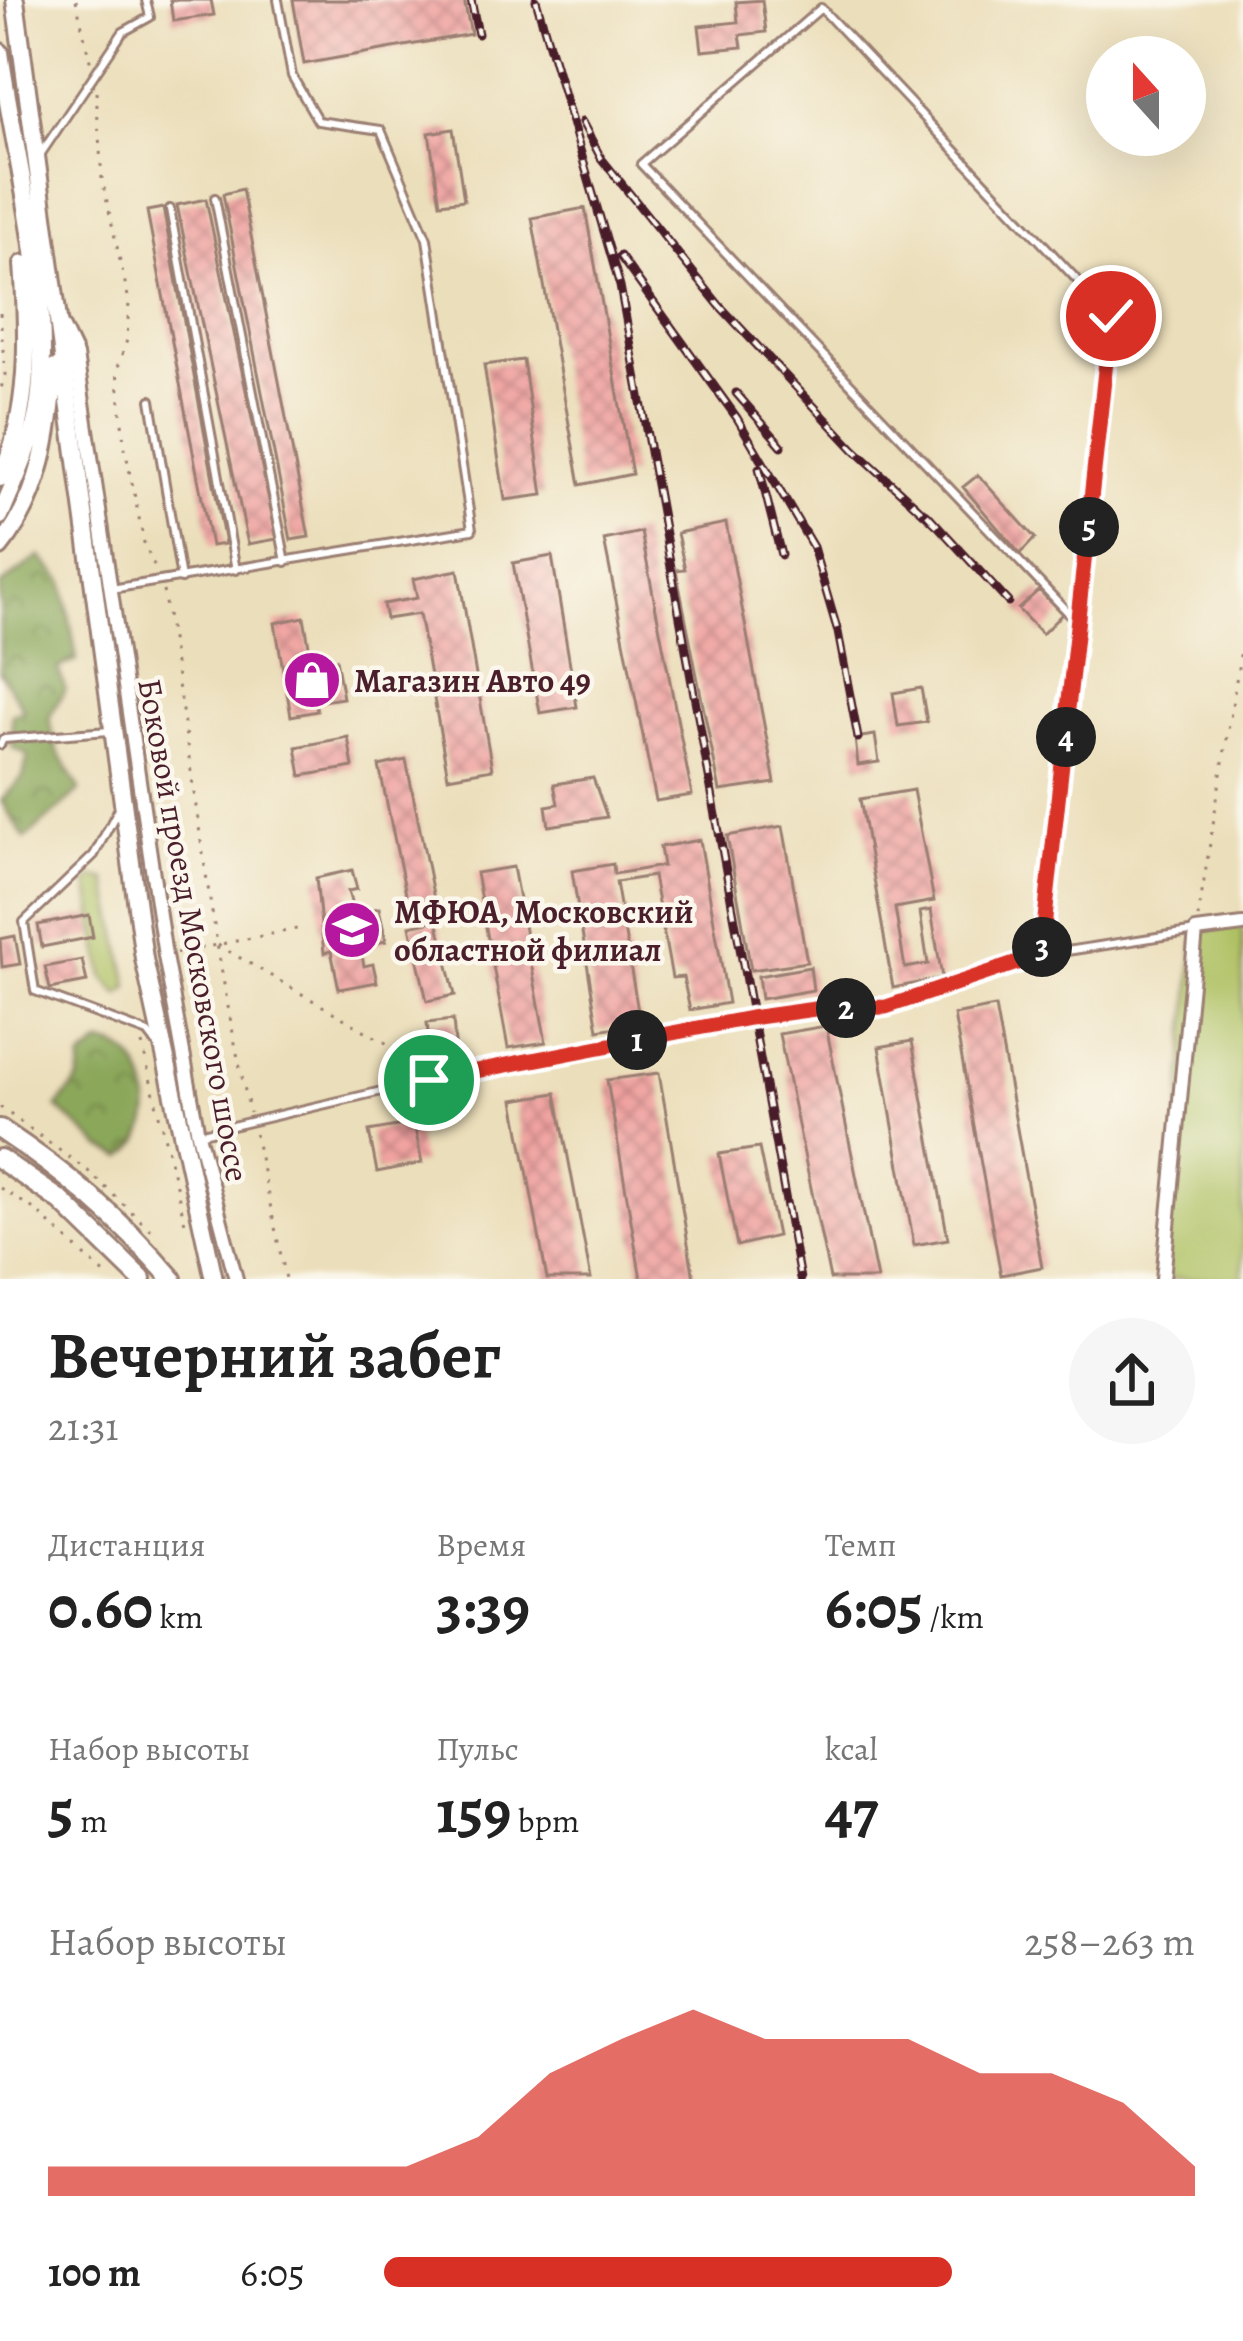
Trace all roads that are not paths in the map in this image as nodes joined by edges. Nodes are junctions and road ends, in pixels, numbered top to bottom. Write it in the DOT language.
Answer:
graph roads {
  1 [pos="15,0"];
  2 [pos="146,0"];
  3 [pos="278,0"];
  4 [pos="0,52"];
  5 [pos="38,158"];
  6 [pos="16,167"];
  7 [pos="215,198"];
  8 [pos="170,209"];
  9 [pos="38,293"];
  10 [pos="58,319"];
  11 [pos="152,400"];
  12 [pos="0,478"];
  13 [pos="0,517"];
  14 [pos="0,547"];
  15 [pos="286,562"];
  16 [pos="236,570"];
  17 [pos="181,579"];
  18 [pos="108,589"];
  19 [pos="1079,624"];
  20 [pos="110,731"];
  21 [pos="0,745"];
  22 [pos="121,805"];
  23 [pos="1243,925"];
  24 [pos="1196,931"];
  25 [pos="1041,955"];
  26 [pos="162,1049"];
  27 [pos="0,1129"];
  28 [pos="198,1134"];
  29 [pos="0,1159"];
  30 [pos="141,1279"];
  31 [pos="172,1279"];
  32 [pos="214,1279"];
  33 [pos="236,1279"];
  34 [pos="1162,1279"];
  1 -- 5 [label="main road"];
  2 -- 5 [label="lane"];
  3 -- 15 [label="lane"];
  4 -- 6 [label="main road"];
  5 -- 10 [label="main road"];
  6 -- 9 [label="main road"];
  6 -- 12 [label="main road"];
  7 -- 15 [label="lane"];
  8 -- 16 [label="lane"];
  9 -- 10 [label="street, Боковой проезд Московского шоссе"];
  9 -- 13 [label="main road"];
  10 -- 14 [label="main road"];
  10 -- 18 [label="street, Боковой проезд Московского шоссе"];
  10 -- 20 [label="main road"];
  11 -- 17 [label="lane"];
  15 -- 16 [label="lane"];
  16 -- 17 [label="lane"];
  17 -- 18 [label="lane"];
  18 -- 28 [label="street, Боковой проезд Московского шоссе"];
  19 -- 19 [label="lane"];
  19 -- 25 [label="lane"];
  20 -- 21 [label="lane"];
  20 -- 22 [label="main road"];
  22 -- 26 [label="main road"];
  22 -- 26 [label="lane"];
  23 -- 24 [label="street"];
  24 -- 25 [label="lane"];
  24 -- 34 [label="street"];
  25 -- 28 [label="lane"];
  26 -- 32 [label="main road"];
  27 -- 31 [label="main road"];
  28 -- 33 [label="street, Боковой проезд Московского шоссе"];
  29 -- 30 [label="main road"];
}
